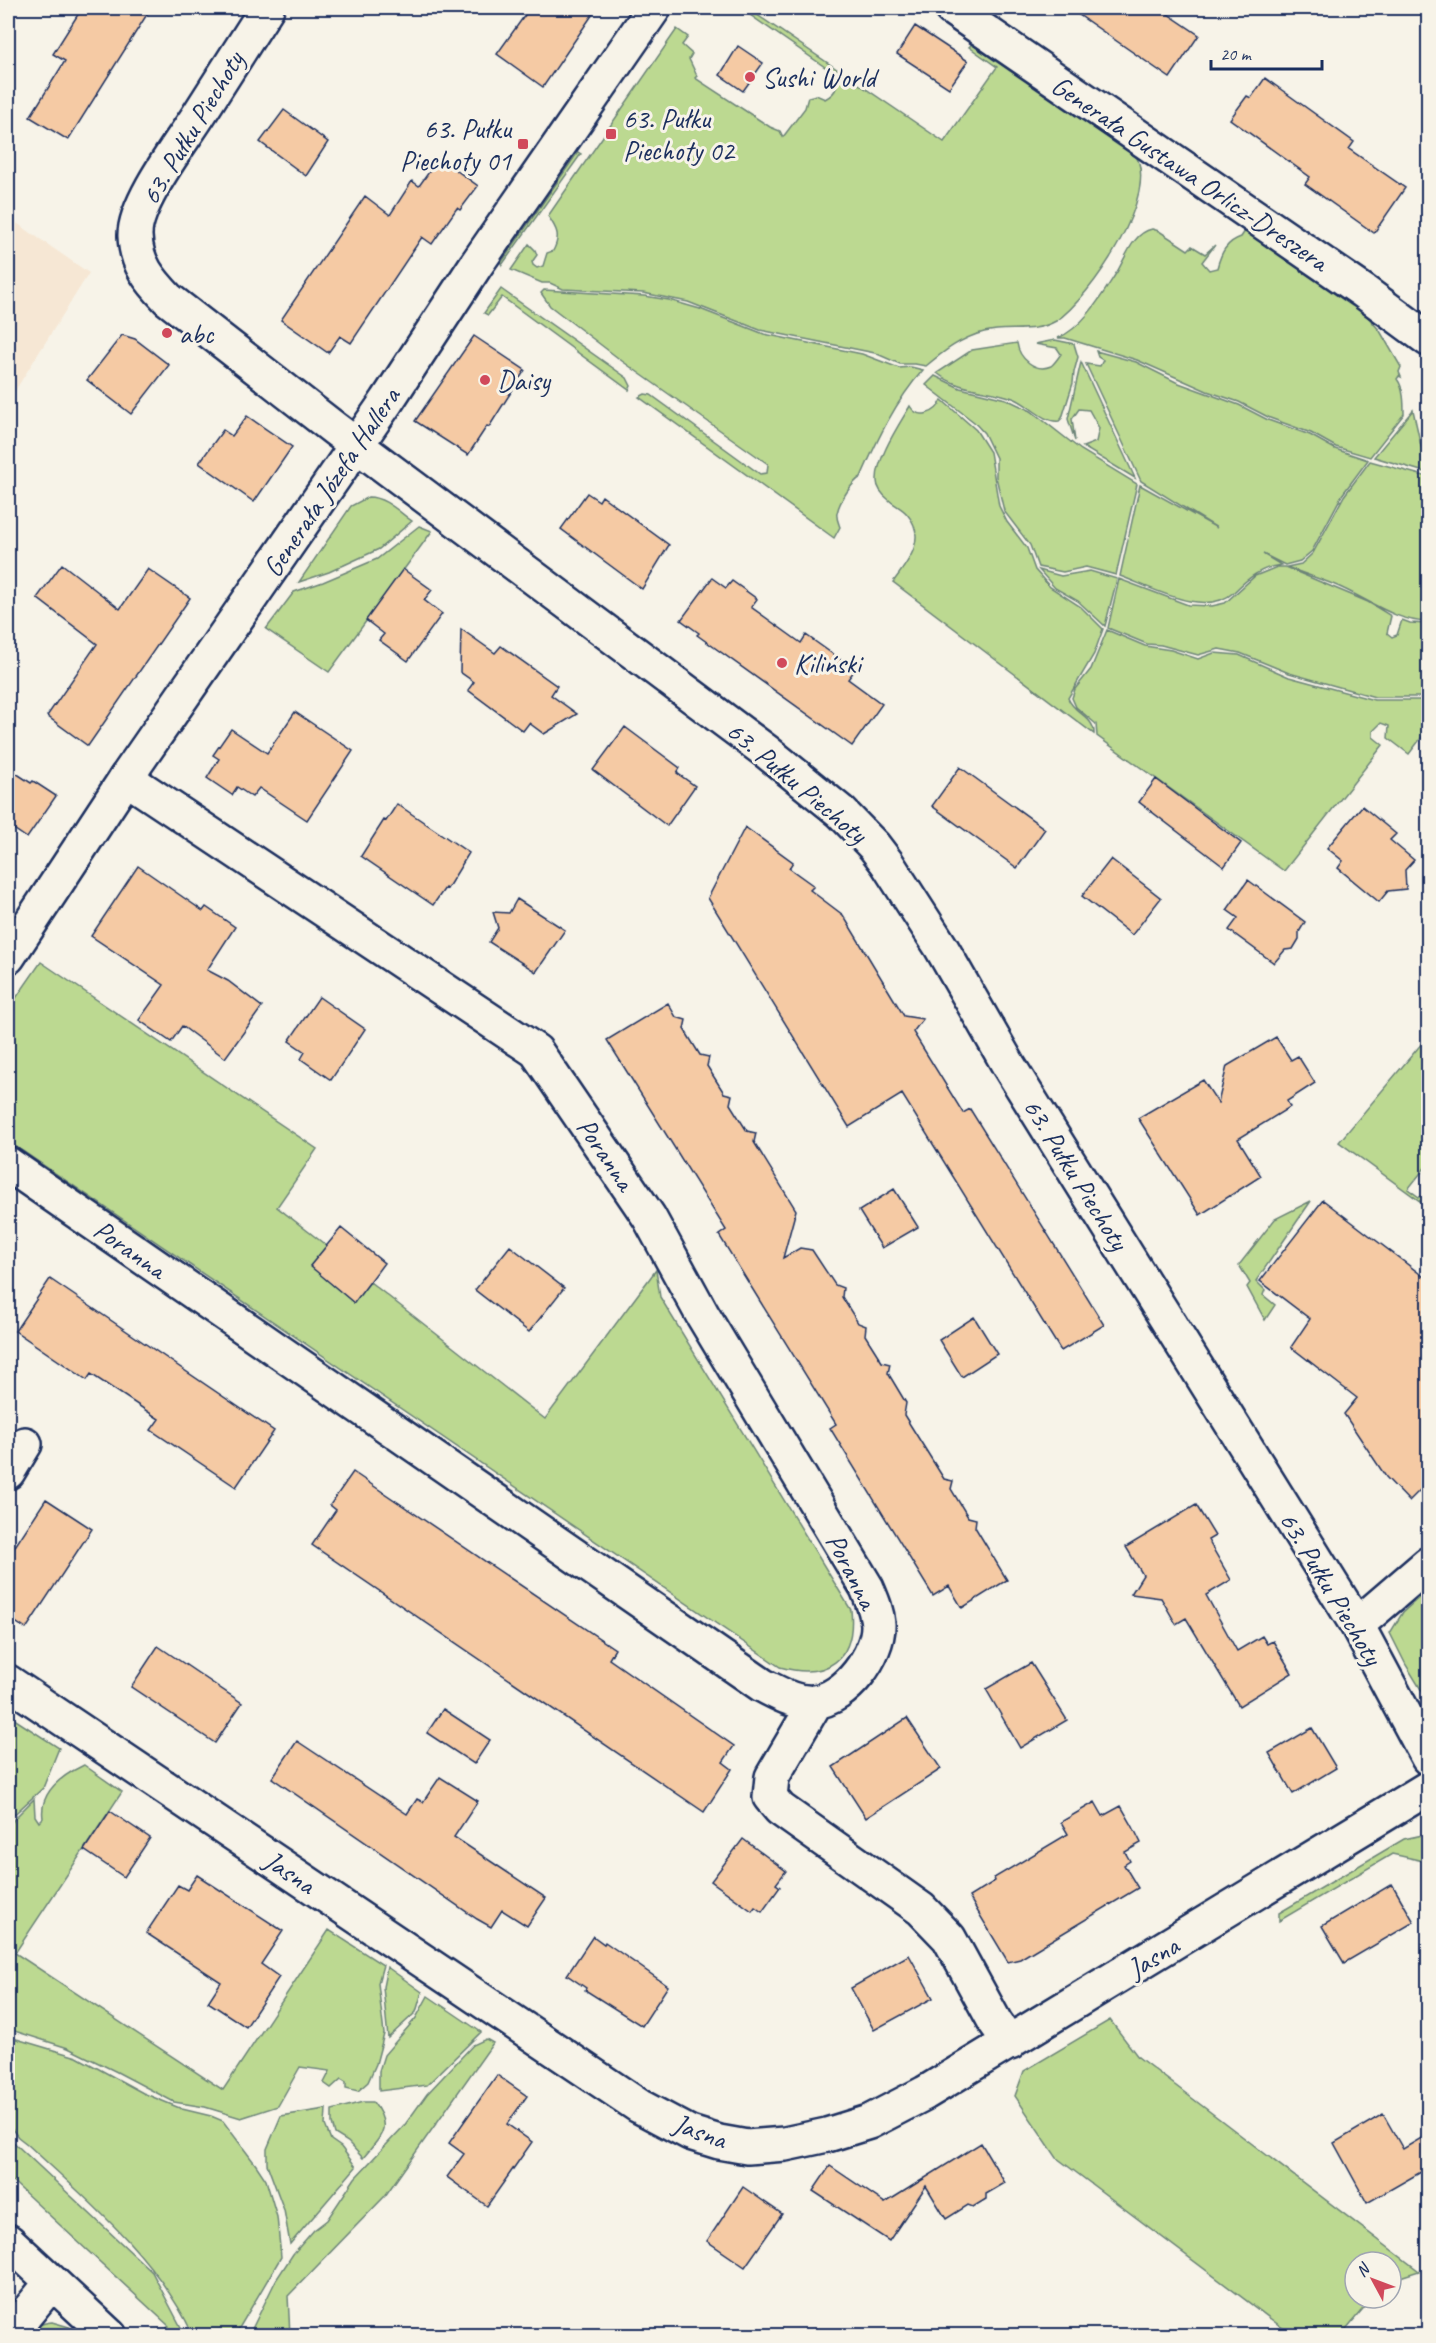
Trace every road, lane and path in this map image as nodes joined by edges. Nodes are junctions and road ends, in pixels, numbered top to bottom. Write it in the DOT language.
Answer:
graph roads {
  1 [pos="267,8"];
  2 [pos="654,8"];
  3 [pos="951,8"];
  4 [pos="1428,339"];
  5 [pos="356,445"];
  6 [pos="126,778"];
  7 [pos="8,957"];
  8 [pos="8,1164"];
  9 [pos="25,1444"];
  10 [pos="8,1472"];
  11 [pos="1428,1564"];
  12 [pos="1357,1625"];
  13 [pos="8,1682"];
  14 [pos="816,1702"];
  15 [pos="1428,1758"];
  16 [pos="1428,1788"];
  17 [pos="1010,2043"];
  18 [pos="8,2241"];
  19 [pos="52,2282"];
  20 [pos="8,2336"];
  21 [pos="111,2336"];
  1 -- 5 [label="street, 63. Pułku Piechoty"];
  2 -- 5 [label="street, Generała Józefa Hallera"];
  3 -- 4 [label="street, Generała Gustawa Orlicz-Dreszera"];
  5 -- 6 [label="street, Generała Józefa Hallera"];
  5 -- 12 [label="street, 63. Pułku Piechoty"];
  6 -- 7 [label="street, Generała Józefa Hallera"];
  6 -- 14 [label="street, Poranna"];
  8 -- 14 [label="street, Poranna"];
  9 -- 10 [label="street"];
  11 -- 12 [label="street"];
  12 -- 15 [label="street, 63. Pułku Piechoty"];
  13 -- 17 [label="street, Jasna"];
  14 -- 17 [label="street"];
  16 -- 17 [label="street, Jasna"];
  18 -- 19 [label="street"];
  19 -- 20 [label="street"];
  19 -- 21 [label="street"];
}
